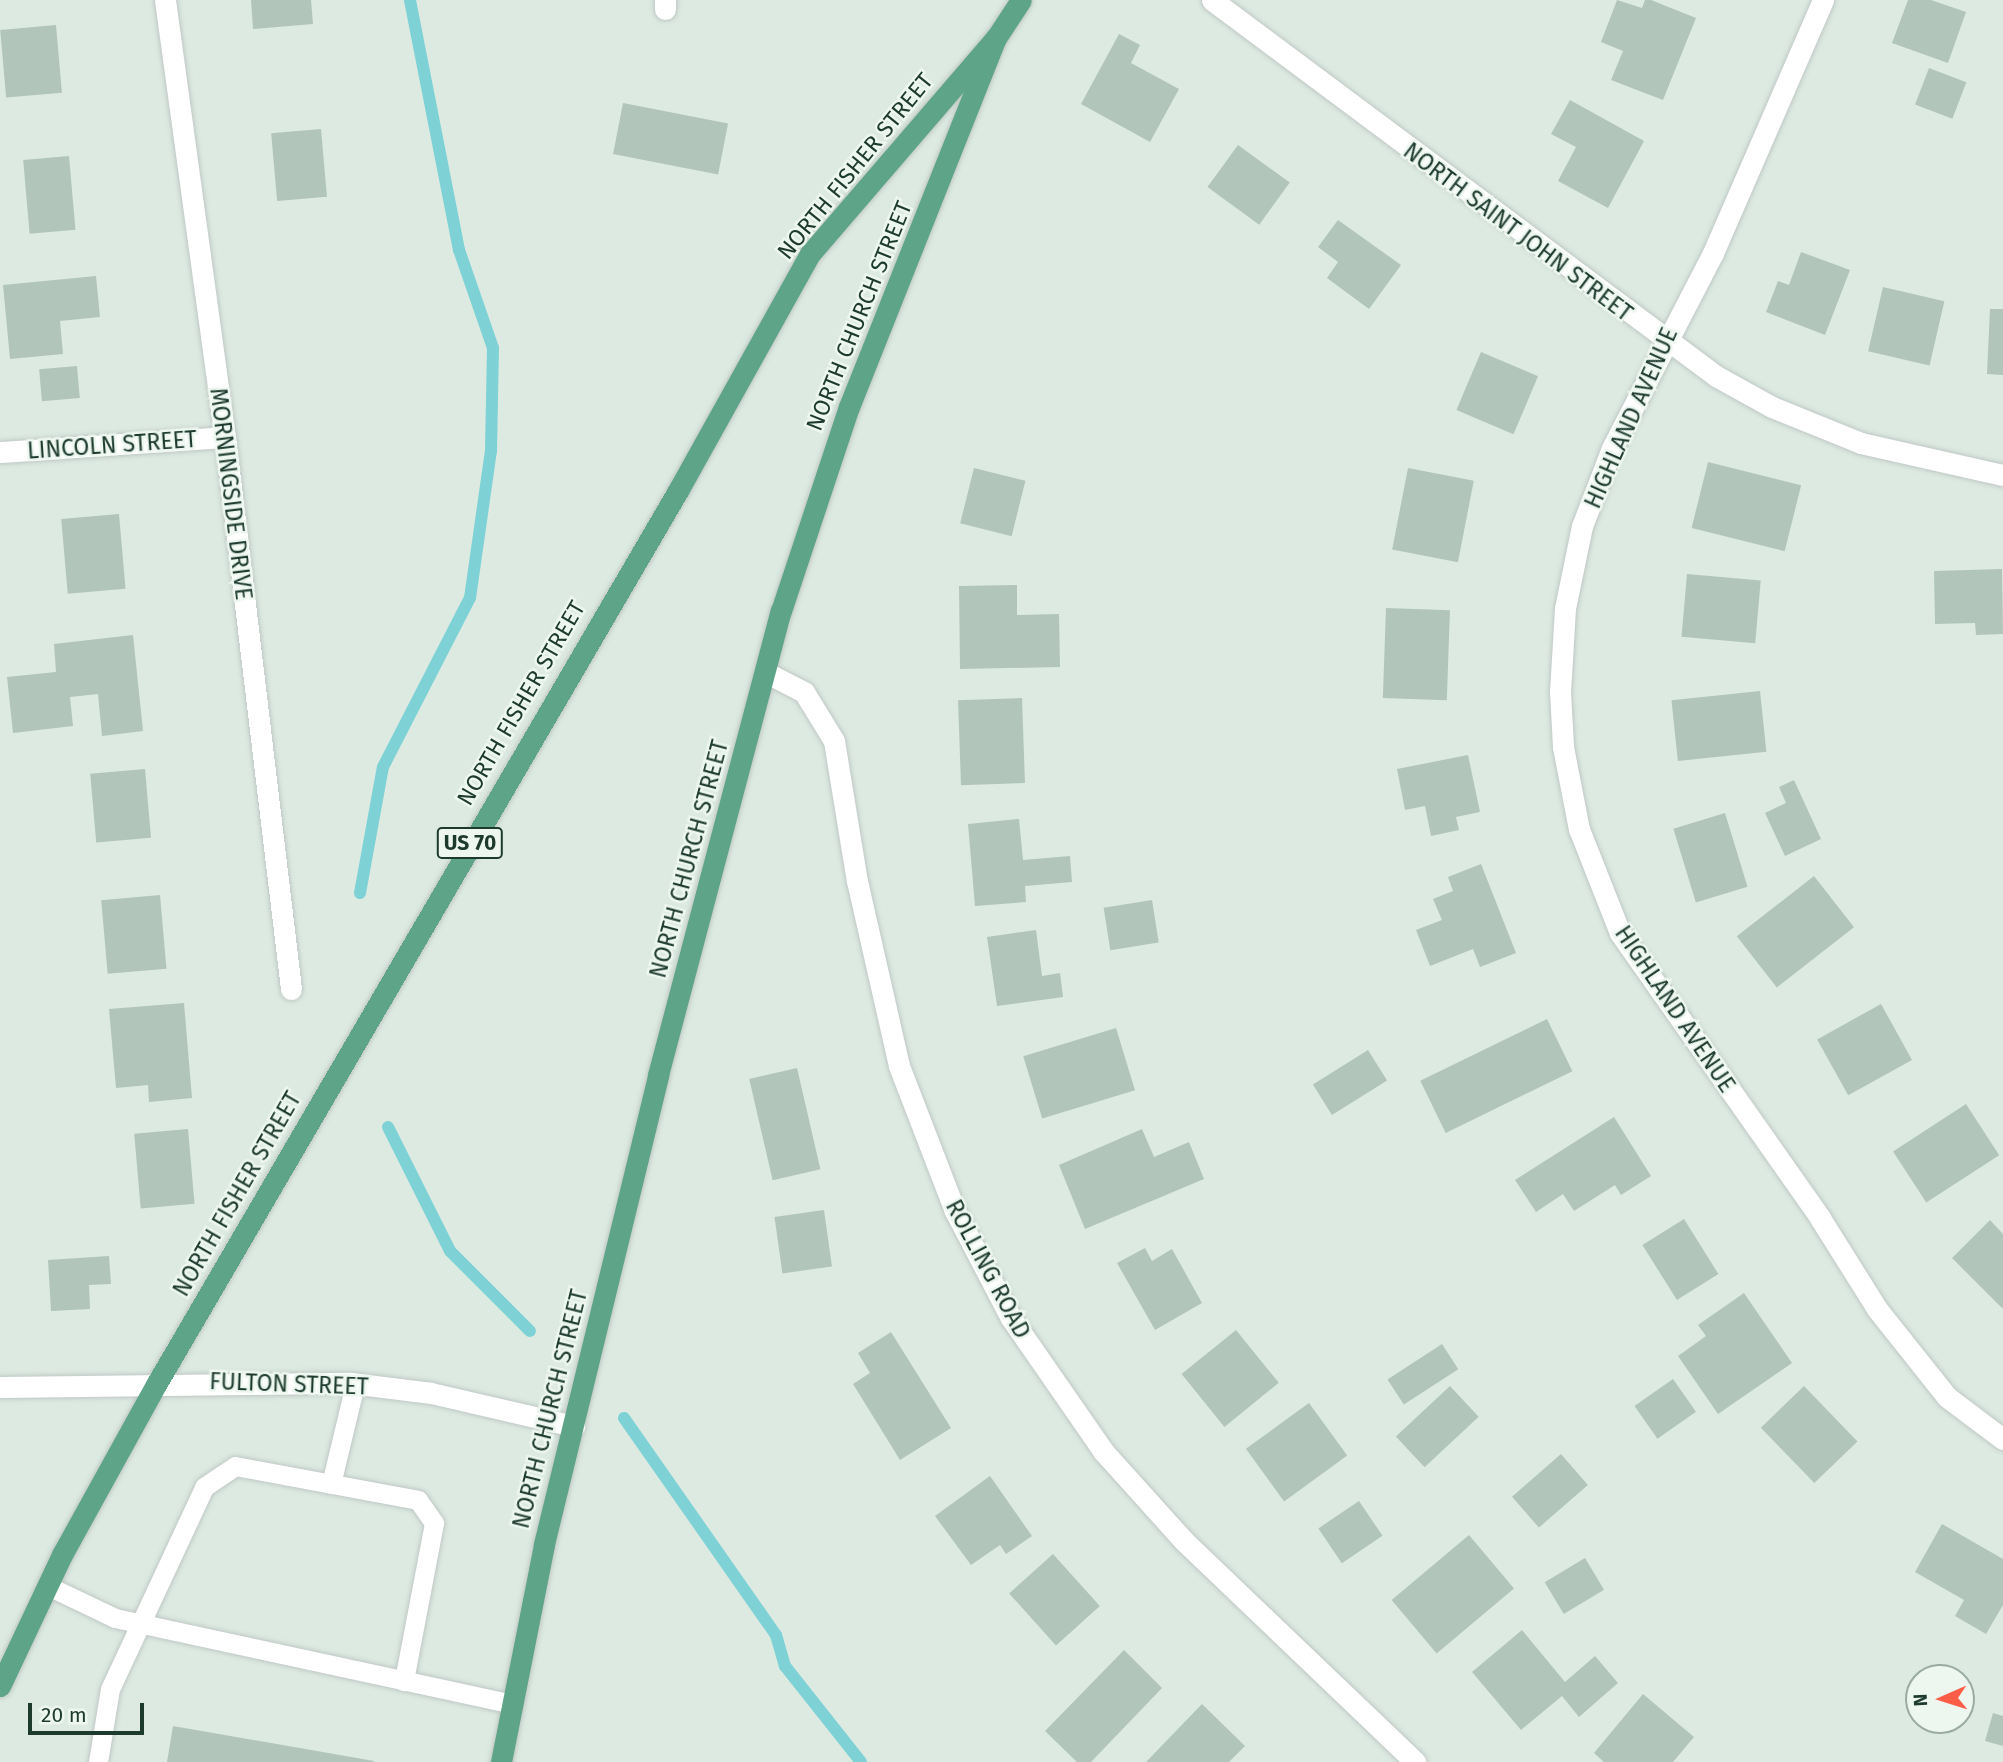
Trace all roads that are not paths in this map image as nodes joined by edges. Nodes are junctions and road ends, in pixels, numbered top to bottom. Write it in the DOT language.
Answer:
graph roads {
  1 [pos="164,0"];
  2 [pos="1021,0"];
  3 [pos="1212,0"];
  4 [pos="1823,0"];
  5 [pos="996,38"];
  6 [pos="1664,341"];
  7 [pos="225,437"];
  8 [pos="0,452"];
  9 [pos="2003,475"];
  10 [pos="765,672"];
  11 [pos="290,989"];
  12 [pos="157,1383"];
  13 [pos="355,1384"];
  14 [pos="0,1387"];
  15 [pos="574,1426"];
  16 [pos="2003,1439"];
  17 [pos="331,1484"];
  18 [pos="48,1586"];
  19 [pos="145,1625"];
  20 [pos="404,1681"];
  21 [pos="0,1686"];
  22 [pos="512,1704"];
  23 [pos="98,1762"];
  24 [pos="501,1762"];
  25 [pos="1415,1762"];
  1 -- 7 [label="street, MORNINGSIDE DRIVE"];
  2 -- 5 [label="main road, NORTH CHURCH STREET / US 70"];
  3 -- 6 [label="street, NORTH SAINT JOHN STREET"];
  4 -- 6 [label="street, HIGHLAND AVENUE"];
  5 -- 10 [label="main road, NORTH CHURCH STREET / US 70"];
  5 -- 12 [label="main road, NORTH FISHER STREET / US 70"];
  6 -- 9 [label="street, NORTH SAINT JOHN STREET"];
  6 -- 16 [label="street, HIGHLAND AVENUE"];
  7 -- 8 [label="street, LINCOLN STREET"];
  7 -- 11 [label="street, MORNINGSIDE DRIVE"];
  10 -- 15 [label="main road, NORTH CHURCH STREET / US 70"];
  10 -- 25 [label="street, ROLLING ROAD"];
  12 -- 13 [label="street, FULTON STREET"];
  12 -- 14 [label="street, FULTON STREET"];
  12 -- 18 [label="main road, NORTH FISHER STREET / US 70"];
  13 -- 15 [label="street, FULTON STREET"];
  13 -- 17 [label="lane"];
  15 -- 22 [label="main road, NORTH CHURCH STREET / US 70"];
  17 -- 19 [label="lane"];
  17 -- 20 [label="lane"];
  18 -- 19 [label="lane"];
  18 -- 21 [label="main road, NORTH FISHER STREET / US 70"];
  19 -- 20 [label="lane"];
  19 -- 23 [label="lane"];
  20 -- 22 [label="lane"];
  22 -- 24 [label="main road, NORTH CHURCH STREET / US 70"];
}
